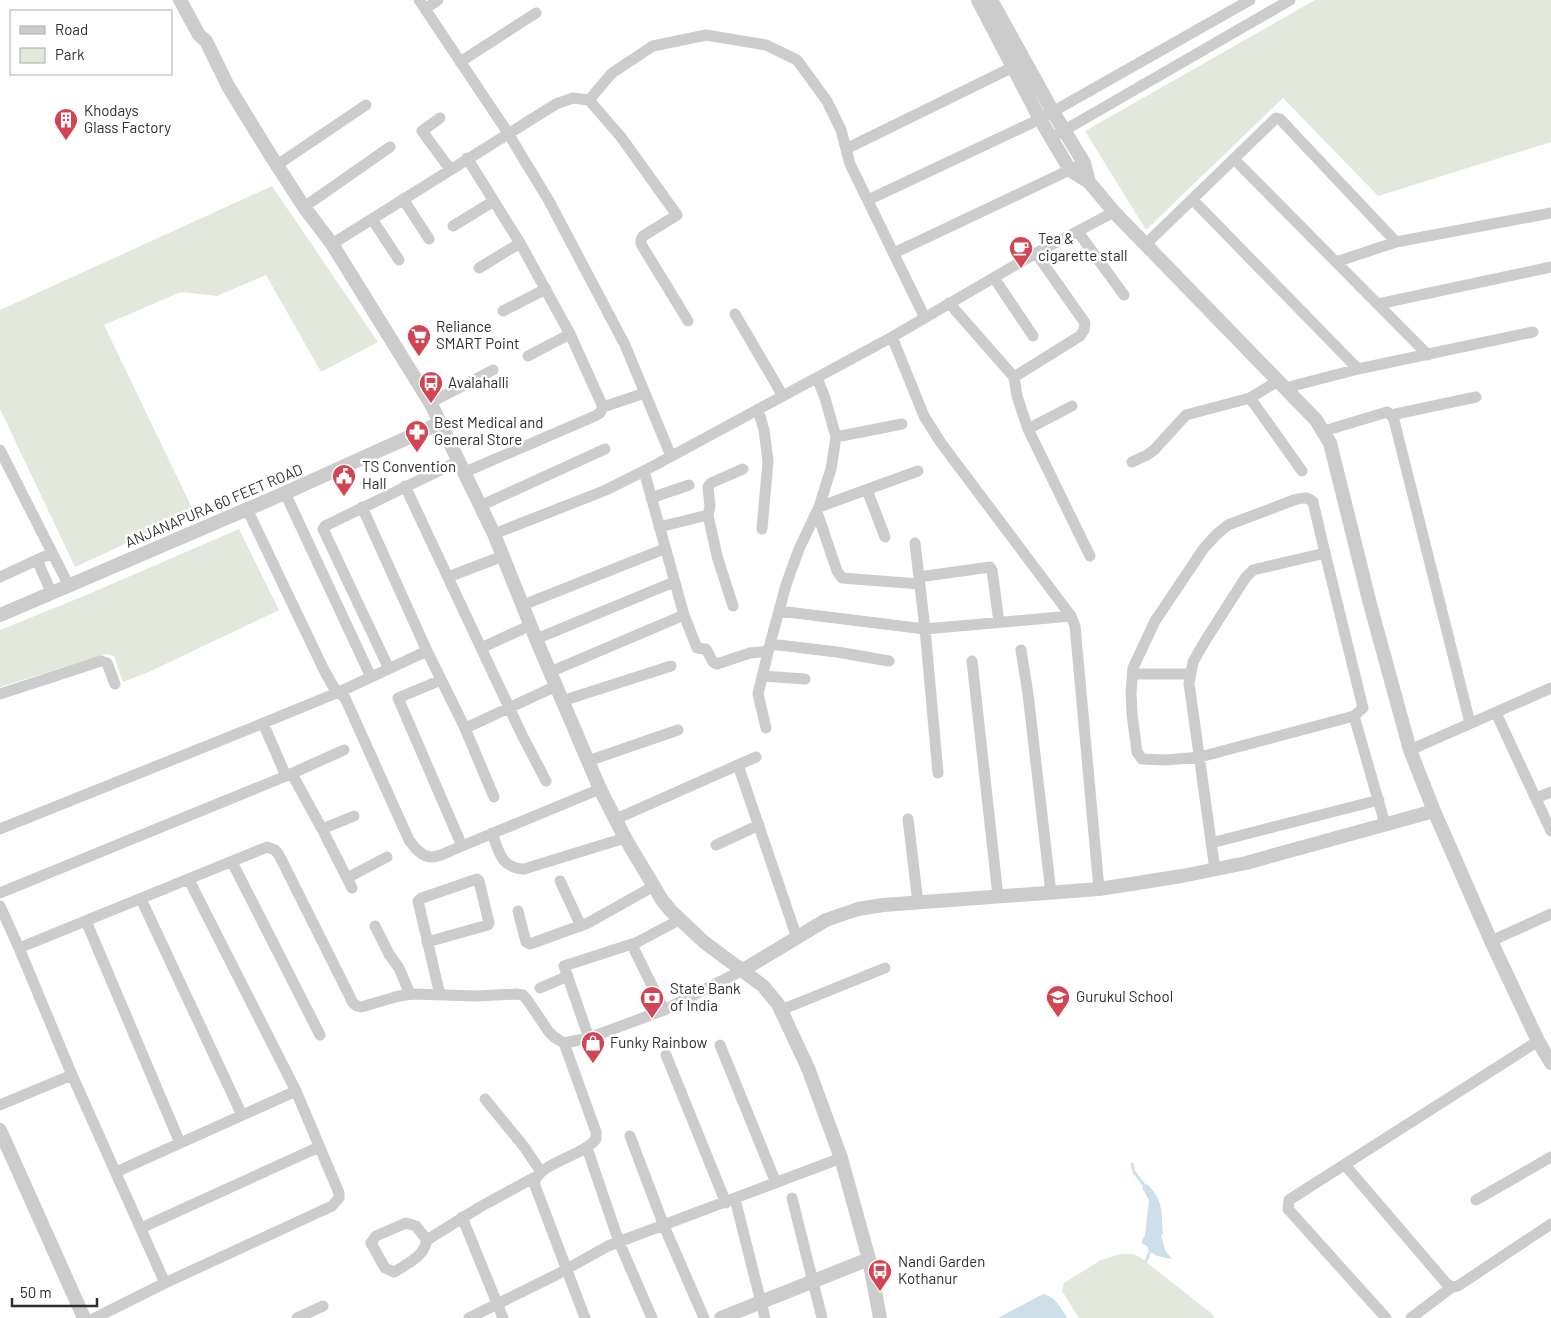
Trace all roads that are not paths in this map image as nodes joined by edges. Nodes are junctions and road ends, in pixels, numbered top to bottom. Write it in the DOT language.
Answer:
graph roads {
  1 [pos="180,0"];
  2 [pos="190,0"];
  3 [pos="438,0"];
  4 [pos="978,0"];
  5 [pos="991,0"];
  6 [pos="1250,0"];
  7 [pos="1290,0"];
  8 [pos="422,4"];
  9 [pos="536,13"];
  10 [pos="206,41"];
  11 [pos="460,62"];
  12 [pos="1013,67"];
  13 [pos="589,100"];
  14 [pos="366,105"];
  15 [pos="1052,112"];
  16 [pos="440,118"];
  17 [pos="1040,119"];
  18 [pos="508,133"];
  19 [pos="1058,134"];
  20 [pos="390,147"];
  21 [pos="846,149"];
  22 [pos="468,158"];
  23 [pos="1234,159"];
  24 [pos="1084,163"];
  25 [pos="277,165"];
  26 [pos="450,168"];
  27 [pos="1070,170"];
  28 [pos="1089,182"];
  29 [pos="403,199"];
  30 [pos="1192,199"];
  31 [pos="868,200"];
  32 [pos="494,202"];
  33 [pos="304,207"];
  34 [pos="1114,212"];
  35 [pos="1551,213"];
  36 [pos="372,219"];
  37 [pos="453,226"];
  38 [pos="1078,232"];
  39 [pos="429,240"];
  40 [pos="520,242"];
  41 [pos="1396,242"];
  42 [pos="332,244"];
  43 [pos="1145,245"];
  44 [pos="894,253"];
  45 [pos="1036,253"];
  46 [pos="399,260"];
  47 [pos="1336,262"];
  48 [pos="1551,267"];
  49 [pos="479,268"];
  50 [pos="994,278"];
  51 [pos="546,289"];
  52 [pos="1124,295"];
  53 [pos="949,302"];
  54 [pos="1378,304"];
  55 [pos="503,311"];
  56 [pos="735,314"];
  57 [pos="925,318"];
  58 [pos="688,321"];
  59 [pos="1533,332"];
  60 [pos="570,334"];
  61 [pos="1033,336"];
  62 [pos="892,337"];
  63 [pos="1428,355"];
  64 [pos="528,356"];
  65 [pos="1358,369"];
  66 [pos="493,370"];
  67 [pos="1014,377"];
  68 [pos="817,378"];
  69 [pos="1281,384"];
  70 [pos="644,393"];
  71 [pos="783,396"];
  72 [pos="1476,396"];
  73 [pos="1250,398"];
  74 [pos="430,403"];
  75 [pos="1072,406"];
  76 [pos="603,407"];
  77 [pos="758,409"];
  78 [pos="1391,415"];
  79 [pos="440,423"];
  80 [pos="902,424"];
  81 [pos="1028,429"];
  82 [pos="1324,431"];
  83 [pos="836,437"];
  84 [pos="605,449"];
  85 [pos="0,450"];
  86 [pos="671,456"];
  87 [pos="1132,462"];
  88 [pos="462,466"];
  89 [pos="742,470"];
  90 [pos="644,471"];
  91 [pos="918,471"];
  92 [pos="1302,471"];
  93 [pos="689,485"];
  94 [pos="404,486"];
  95 [pos="867,490"];
  96 [pos="284,493"];
  97 [pos="651,498"];
  98 [pos="480,506"];
  99 [pos="362,508"];
  100 [pos="247,509"];
  101 [pos="818,509"];
  102 [pos="708,515"];
  103 [pos="659,527"];
  104 [pos="762,528"];
  105 [pos="494,534"];
  106 [pos="885,537"];
  107 [pos="915,543"];
  108 [pos="664,549"];
  109 [pos="52,553"];
  110 [pos="1325,553"];
  111 [pos="503,556"];
  112 [pos="1090,556"];
  113 [pos="37,560"];
  114 [pos="0,576"];
  115 [pos="448,577"];
  116 [pos="919,580"];
  117 [pos="674,582"];
  118 [pos="68,586"];
  119 [pos="52,594"];
  120 [pos="523,605"];
  121 [pos="733,606"];
  122 [pos="779,611"];
  123 [pos="0,615"];
  124 [pos="684,615"];
  125 [pos="1071,616"];
  126 [pos="999,622"];
  127 [pos="531,625"];
  128 [pos="925,629"];
  129 [pos="536,639"];
  130 [pos="769,647"];
  131 [pos="481,648"];
  132 [pos="1021,650"];
  133 [pos="427,651"];
  134 [pos="889,661"];
  135 [pos="972,661"];
  136 [pos="671,666"];
  137 [pos="389,668"];
  138 [pos="550,672"];
  139 [pos="1133,674"];
  140 [pos="1191,674"];
  141 [pos="762,676"];
  142 [pos="371,677"];
  143 [pos="441,680"];
  144 [pos="805,680"];
  145 [pos="115,684"];
  146 [pos="556,686"];
  147 [pos="1551,688"];
  148 [pos="339,692"];
  149 [pos="0,694"];
  150 [pos="562,701"];
  151 [pos="509,707"];
  152 [pos="1496,713"];
  153 [pos="1354,716"];
  154 [pos="263,724"];
  155 [pos="1470,724"];
  156 [pos="464,726"];
  157 [pos="766,728"];
  158 [pos="678,730"];
  159 [pos="344,750"];
  160 [pos="1410,750"];
  161 [pos="756,757"];
  162 [pos="1200,757"];
  163 [pos="588,760"];
  164 [pos="738,765"];
  165 [pos="938,773"];
  166 [pos="289,775"];
  167 [pos="546,781"];
  168 [pos="600,789"];
  169 [pos="1551,792"];
  170 [pos="494,797"];
  171 [pos="1536,798"];
  172 [pos="1379,800"];
  173 [pos="1434,811"];
  174 [pos="354,816"];
  175 [pos="616,819"];
  176 [pos="908,819"];
  177 [pos="1386,824"];
  178 [pos="759,825"];
  179 [pos="0,829"];
  180 [pos="322,829"];
  181 [pos="1551,831"];
  182 [pos="492,833"];
  183 [pos="626,838"];
  184 [pos="1211,843"];
  185 [pos="716,845"];
  186 [pos="462,846"];
  187 [pos="387,857"];
  188 [pos="232,862"];
  189 [pos="1215,870"];
  190 [pos="189,880"];
  191 [pos="560,881"];
  192 [pos="654,886"];
  193 [pos="1099,889"];
  194 [pos="0,892"];
  195 [pos="1051,893"];
  196 [pos="998,896"];
  197 [pos="141,899"];
  198 [pos="918,903"];
  199 [pos="0,906"];
  200 [pos="518,911"];
  201 [pos="1551,914"];
  202 [pos="679,920"];
  203 [pos="86,921"];
  204 [pos="375,926"];
  205 [pos="581,926"];
  206 [pos="796,938"];
  207 [pos="427,942"];
  208 [pos="1491,942"];
  209 [pos="632,944"];
  210 [pos="19,948"];
  211 [pos="885,968"];
  212 [pos="743,970"];
  213 [pos="568,976"];
  214 [pos="540,988"];
  215 [pos="410,994"];
  216 [pos="440,995"];
  217 [pos="664,1010"];
  218 [pos="781,1010"];
  219 [pos="320,1035"];
  220 [pos="590,1038"];
  221 [pos="1538,1041"];
  222 [pos="564,1043"];
  223 [pos="720,1045"];
  224 [pos="666,1055"];
  225 [pos="1551,1063"];
  226 [pos="72,1075"];
  227 [pos="296,1091"];
  228 [pos="485,1099"];
  229 [pos="0,1105"];
  230 [pos="242,1115"];
  231 [pos="0,1130"];
  232 [pos="630,1136"];
  233 [pos="180,1143"];
  234 [pos="320,1147"];
  235 [pos="587,1148"];
  236 [pos="1551,1157"];
  237 [pos="842,1158"];
  238 [pos="1345,1165"];
  239 [pos="116,1172"];
  240 [pos="538,1175"];
  241 [pos="776,1183"];
  242 [pos="792,1198"];
  243 [pos="1476,1200"];
  244 [pos="731,1201"];
  245 [pos="462,1217"];
  246 [pos="1551,1224"];
  247 [pos="664,1226"];
  248 [pos="141,1228"];
  249 [pos="427,1240"];
  250 [pos="620,1242"];
  251 [pos="869,1259"];
  252 [pos="567,1268"];
  253 [pos="812,1282"];
  254 [pos="165,1283"];
  255 [pos="1452,1287"];
  256 [pos="760,1303"];
  257 [pos="497,1304"];
  258 [pos="323,1306"];
  259 [pos="84,1318"];
  260 [pos="94,1318"];
  261 [pos="297,1318"];
  262 [pos="469,1318"];
  263 [pos="503,1318"];
  264 [pos="585,1318"];
  265 [pos="652,1318"];
  266 [pos="704,1318"];
  267 [pos="721,1318"];
  268 [pos="765,1318"];
  269 [pos="822,1318"];
  270 [pos="880,1318"];
  271 [pos="1386,1318"];
  272 [pos="1412,1318"];
  1 -- 10 [label="street"];
  2 -- 10 [label="street"];
  3 -- 8 [label="street"];
  4 -- 12 [label="street"];
  5 -- 15 [label="street"];
  6 -- 15 [label="street"];
  7 -- 19 [label="street"];
  8 -- 11 [label="street"];
  9 -- 11 [label="street"];
  10 -- 25 [label="street"];
  11 -- 18 [label="street"];
  12 -- 17 [label="street"];
  12 -- 21 [label="street"];
  13 -- 18 [label="street"];
  13 -- 21 [label="street"];
  13 -- 58 [label="street"];
  14 -- 25 [label="street"];
  15 -- 17 [label="street"];
  15 -- 19 [label="street"];
  16 -- 26 [label="street"];
  17 -- 19 [label="street"];
  17 -- 31 [label="street"];
  18 -- 22 [label="street"];
  18 -- 70 [label="street"];
  19 -- 24 [label="street"];
  19 -- 27 [label="street"];
  20 -- 33 [label="street"];
  21 -- 31 [label="street"];
  22 -- 26 [label="street"];
  22 -- 32 [label="street"];
  23 -- 30 [label="street"];
  23 -- 41 [label="street"];
  23 -- 47 [label="street"];
  24 -- 27 [label="street"];
  24 -- 28 [label="street"];
  25 -- 33 [label="street"];
  26 -- 29 [label="street"];
  27 -- 28 [label="street"];
  27 -- 44 [label="street"];
  28 -- 34 [label="street"];
  29 -- 36 [label="street"];
  29 -- 39 [label="street"];
  30 -- 43 [label="street"];
  30 -- 65 [label="street"];
  31 -- 44 [label="street"];
  32 -- 37 [label="street"];
  32 -- 40 [label="street"];
  33 -- 42 [label="street"];
  34 -- 38 [label="street"];
  34 -- 43 [label="street"];
  35 -- 41 [label="street"];
  36 -- 42 [label="street"];
  36 -- 46 [label="street"];
  38 -- 45 [label="street"];
  38 -- 52 [label="street"];
  40 -- 49 [label="street"];
  40 -- 51 [label="street"];
  41 -- 47 [label="street"];
  42 -- 74 [label="street"];
  43 -- 69 [label="street"];
  44 -- 57 [label="street"];
  45 -- 50 [label="street"];
  45 -- 67 [label="street"];
  47 -- 54 [label="street"];
  48 -- 54 [label="street"];
  50 -- 53 [label="street"];
  50 -- 61 [label="street"];
  51 -- 55 [label="street"];
  51 -- 60 [label="street"];
  53 -- 57 [label="street"];
  53 -- 67 [label="street"];
  54 -- 63 [label="street"];
  56 -- 71 [label="street"];
  57 -- 62 [label="street"];
  59 -- 63 [label="street"];
  60 -- 64 [label="street"];
  60 -- 76 [label="street"];
  62 -- 68 [label="street"];
  62 -- 125 [label="street"];
  63 -- 65 [label="street"];
  65 -- 69 [label="street"];
  66 -- 74 [label="street"];
  67 -- 81 [label="street"];
  68 -- 71 [label="street"];
  68 -- 83 [label="street"];
  69 -- 73 [label="street"];
  69 -- 82 [label="street"];
  70 -- 76 [label="street"];
  70 -- 86 [label="street"];
  71 -- 77 [label="street"];
  72 -- 78 [label="street"];
  73 -- 87 [label="street"];
  73 -- 92 [label="street"];
  74 -- 79 [label="street"];
  75 -- 81 [label="street"];
  76 -- 88 [label="street"];
  77 -- 86 [label="street"];
  77 -- 104 [label="street"];
  78 -- 82 [label="street"];
  78 -- 155 [label="street"];
  79 -- 88 [label="street"];
  79 -- 96 [label="street, ANJANAPURA 60 FEET ROAD"];
  80 -- 83 [label="street"];
  81 -- 112 [label="street"];
  82 -- 160 [label="street"];
  83 -- 101 [label="street"];
  84 -- 98 [label="street"];
  85 -- 109 [label="street"];
  86 -- 90 [label="street"];
  88 -- 94 [label="street"];
  88 -- 98 [label="street"];
  89 -- 102 [label="street"];
  90 -- 97 [label="street"];
  90 -- 105 [label="street"];
  91 -- 95 [label="street"];
  93 -- 97 [label="street"];
  94 -- 99 [label="street"];
  94 -- 115 [label="street"];
  95 -- 101 [label="street"];
  95 -- 106 [label="street"];
  96 -- 100 [label="street, ANJANAPURA 60 FEET ROAD"];
  96 -- 142 [label="street"];
  97 -- 103 [label="street"];
  98 -- 105 [label="street"];
  99 -- 133 [label="street"];
  99 -- 137 [label="street"];
  100 -- 118 [label="street, ANJANAPURA 60 FEET ROAD"];
  100 -- 148 [label="street"];
  101 -- 116 [label="street"];
  101 -- 122 [label="street"];
  102 -- 103 [label="street"];
  102 -- 121 [label="street"];
  103 -- 108 [label="street"];
  105 -- 111 [label="street"];
  107 -- 116 [label="street"];
  108 -- 117 [label="street"];
  108 -- 120 [label="street"];
  109 -- 113 [label="street"];
  109 -- 118 [label="street"];
  110 -- 139 [label="street"];
  110 -- 140 [label="street"];
  110 -- 153 [label="street"];
  111 -- 115 [label="street"];
  111 -- 120 [label="street"];
  113 -- 114 [label="street"];
  113 -- 119 [label="street"];
  115 -- 131 [label="street"];
  116 -- 126 [label="street"];
  116 -- 128 [label="street"];
  117 -- 124 [label="street"];
  117 -- 129 [label="street"];
  118 -- 119 [label="street, ANJANAPURA 60 FEET ROAD"];
  119 -- 123 [label="street, ANJANAPURA 60 FEET ROAD"];
  120 -- 127 [label="street"];
  122 -- 128 [label="street"];
  122 -- 130 [label="street"];
  124 -- 130 [label="street"];
  124 -- 138 [label="street"];
  125 -- 126 [label="street"];
  125 -- 193 [label="street"];
  126 -- 128 [label="street"];
  127 -- 129 [label="street"];
  127 -- 131 [label="street"];
  128 -- 165 [label="street"];
  129 -- 138 [label="street"];
  130 -- 134 [label="street"];
  130 -- 141 [label="street"];
  131 -- 151 [label="street"];
  132 -- 195 [label="street"];
  133 -- 137 [label="street"];
  133 -- 143 [label="street"];
  135 -- 196 [label="street"];
  136 -- 150 [label="street"];
  137 -- 142 [label="street"];
  138 -- 146 [label="street"];
  139 -- 140 [label="street"];
  139 -- 162 [label="street"];
  140 -- 162 [label="street"];
  141 -- 144 [label="street"];
  141 -- 157 [label="street"];
  142 -- 148 [label="street"];
  143 -- 156 [label="street"];
  143 -- 186 [label="street"];
  145 -- 149 [label="street"];
  146 -- 150 [label="street"];
  146 -- 151 [label="street"];
  147 -- 152 [label="street"];
  148 -- 154 [label="street"];
  148 -- 186 [label="street"];
  150 -- 163 [label="street"];
  151 -- 156 [label="street"];
  151 -- 167 [label="street"];
  152 -- 155 [label="street"];
  152 -- 171 [label="street"];
  153 -- 162 [label="street"];
  153 -- 172 [label="street"];
  154 -- 166 [label="street"];
  154 -- 179 [label="street"];
  155 -- 160 [label="street"];
  156 -- 170 [label="street"];
  158 -- 163 [label="street"];
  159 -- 166 [label="street"];
  160 -- 173 [label="street"];
  161 -- 164 [label="street"];
  162 -- 184 [label="street"];
  163 -- 168 [label="street"];
  164 -- 175 [label="street"];
  164 -- 178 [label="street"];
  166 -- 180 [label="street"];
  166 -- 194 [label="street"];
  168 -- 175 [label="street"];
  168 -- 182 [label="street"];
  169 -- 171 [label="street"];
  171 -- 181 [label="street"];
  172 -- 177 [label="street"];
  172 -- 184 [label="street"];
  173 -- 177 [label="street"];
  173 -- 208 [label="street"];
  174 -- 180 [label="street"];
  175 -- 183 [label="street"];
  176 -- 198 [label="street"];
  177 -- 189 [label="street"];
  178 -- 185 [label="street"];
  178 -- 206 [label="street"];
  180 -- 187 [label="street"];
  182 -- 183 [label="street"];
  182 -- 186 [label="street"];
  183 -- 192 [label="street"];
  184 -- 189 [label="street"];
  188 -- 190 [label="street"];
  188 -- 215 [label="street"];
  188 -- 219 [label="street"];
  189 -- 193 [label="street"];
  190 -- 197 [label="street"];
  190 -- 227 [label="street"];
  191 -- 205 [label="street"];
  192 -- 202 [label="street"];
  192 -- 205 [label="street"];
  193 -- 195 [label="street"];
  195 -- 196 [label="street"];
  196 -- 198 [label="street"];
  197 -- 203 [label="street"];
  197 -- 230 [label="street"];
  198 -- 206 [label="street"];
  199 -- 210 [label="street"];
  200 -- 205 [label="street"];
  201 -- 208 [label="street"];
  202 -- 209 [label="street"];
  202 -- 212 [label="street"];
  203 -- 210 [label="street"];
  203 -- 233 [label="street"];
  204 -- 215 [label="street"];
  206 -- 212 [label="street"];
  207 -- 207 [label="street"];
  207 -- 216 [label="street"];
  208 -- 221 [label="street"];
  209 -- 213 [label="street"];
  209 -- 217 [label="street"];
  210 -- 226 [label="street"];
  211 -- 218 [label="street"];
  212 -- 217 [label="street"];
  212 -- 218 [label="street"];
  213 -- 214 [label="street"];
  213 -- 220 [label="street"];
  215 -- 216 [label="street"];
  216 -- 222 [label="street"];
  217 -- 220 [label="street"];
  218 -- 237 [label="street"];
  220 -- 222 [label="street"];
  221 -- 225 [label="street"];
  221 -- 238 [label="street"];
  222 -- 235 [label="street"];
  223 -- 241 [label="street"];
  224 -- 244 [label="street"];
  226 -- 229 [label="street"];
  226 -- 239 [label="street"];
  227 -- 230 [label="street"];
  227 -- 234 [label="street"];
  228 -- 240 [label="street"];
  230 -- 233 [label="street"];
  231 -- 259 [label="street"];
  232 -- 247 [label="street"];
  233 -- 239 [label="street"];
  234 -- 248 [label="street"];
  234 -- 254 [label="street"];
  235 -- 240 [label="street"];
  235 -- 250 [label="street"];
  236 -- 243 [label="street"];
  237 -- 241 [label="street"];
  237 -- 251 [label="street"];
  238 -- 255 [label="street"];
  238 -- 271 [label="street"];
  239 -- 248 [label="street"];
  240 -- 245 [label="street"];
  240 -- 252 [label="street"];
  241 -- 244 [label="street"];
  242 -- 253 [label="street"];
  244 -- 247 [label="street"];
  244 -- 256 [label="street"];
  245 -- 249 [label="street"];
  245 -- 257 [label="street"];
  246 -- 255 [label="street"];
  247 -- 250 [label="street"];
  247 -- 266 [label="street"];
  248 -- 254 [label="street"];
  249 -- 249 [label="street"];
  250 -- 252 [label="street"];
  250 -- 265 [label="street"];
  251 -- 253 [label="street"];
  251 -- 270 [label="street"];
  252 -- 257 [label="street"];
  252 -- 264 [label="street"];
  253 -- 256 [label="street"];
  253 -- 269 [label="street"];
  254 -- 260 [label="street"];
  255 -- 272 [label="street"];
  256 -- 267 [label="street"];
  256 -- 268 [label="street"];
  257 -- 262 [label="street"];
  257 -- 263 [label="street"];
  258 -- 261 [label="street"];
}
